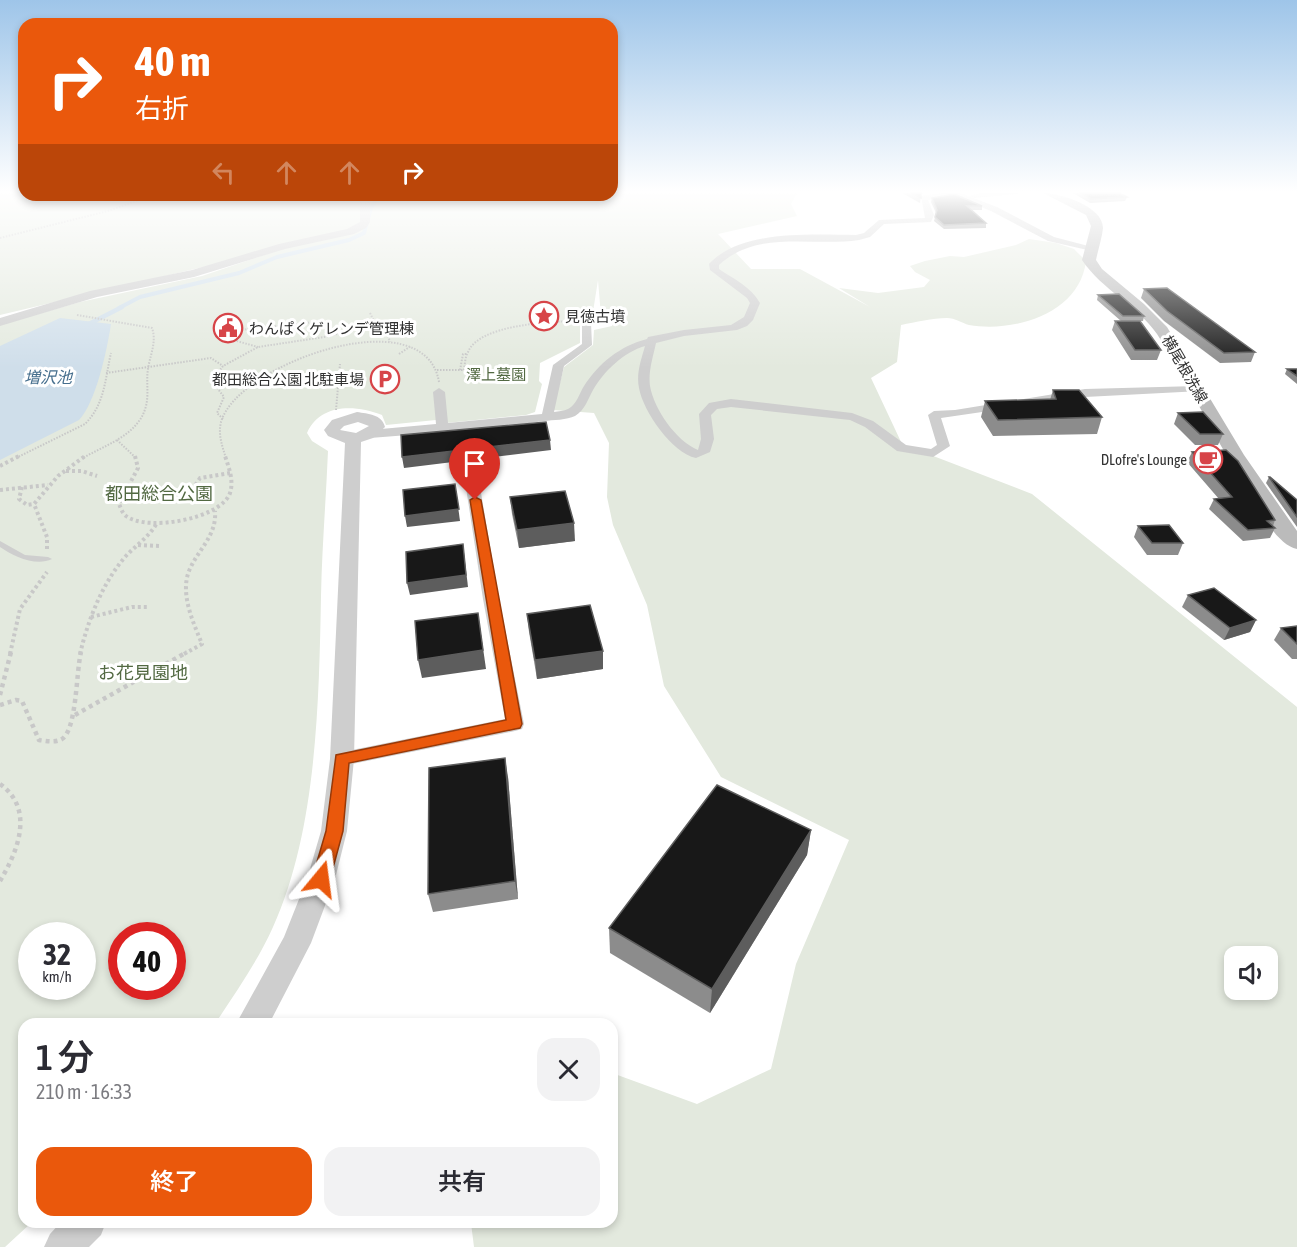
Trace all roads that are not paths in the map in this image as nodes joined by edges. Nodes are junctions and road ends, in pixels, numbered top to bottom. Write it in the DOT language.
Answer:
graph roads {
  1 [pos="266,251"];
  2 [pos="733,251"];
  3 [pos="1091,251"];
  4 [pos="588,320"];
  5 [pos="0,322"];
  6 [pos="652,339"];
  7 [pos="1197,389"];
  8 [pos="436,394"];
  9 [pos="547,417"];
  10 [pos="442,428"];
  11 [pos="361,436"];
  12 [pos="472,481"];
  13 [pos="0,543"];
  14 [pos="1297,543"];
  15 [pos="48,559"];
  16 [pos="342,759"];
  17 [pos="255,1018"];
  18 [pos="82,1228"];
  19 [pos="63,1247"];
  1 -- 5 [label="street"];
  2 -- 6 [label="street"];
  3 -- 7 [label="main road, 横尾根洗線"];
  4 -- 9 [label="street"];
  6 -- 7 [label="street"];
  6 -- 9 [label="street"];
  7 -- 14 [label="main road, 横尾根洗線"];
  8 -- 10 [label="street"];
  9 -- 10 [label="street"];
  10 -- 11 [label="street"];
  11 -- 16 [label="street"];
  12 -- 16 [label="street"];
  13 -- 15 [label="lane"];
  16 -- 17 [label="street"];
  18 -- 19 [label="street"];
}
